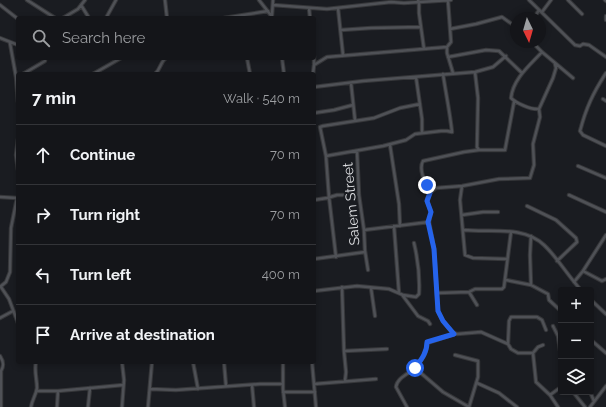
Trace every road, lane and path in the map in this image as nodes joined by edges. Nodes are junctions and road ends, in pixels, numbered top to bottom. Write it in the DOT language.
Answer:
graph roads {
  1 [pos="27,0"];
  2 [pos="85,0"];
  3 [pos="116,0"];
  4 [pos="165,0"];
  5 [pos="259,0"];
  6 [pos="273,0"];
  7 [pos="450,0"];
  8 [pos="529,0"];
  9 [pos="551,0"];
  10 [pos="568,0"];
  11 [pos="418,1"];
  12 [pos="0,5"];
  13 [pos="81,5"];
  14 [pos="273,5"];
  15 [pos="309,8"];
  16 [pos="338,8"];
  17 [pos="268,11"];
  18 [pos="541,11"];
  19 [pos="582,14"];
  20 [pos="52,16"];
  21 [pos="66,16"];
  22 [pos="88,16"];
  23 [pos="107,16"];
  24 [pos="167,16"];
  25 [pos="237,16"];
  26 [pos="271,16"];
  27 [pos="272,16"];
  28 [pos="310,16"];
  29 [pos="606,16"];
  30 [pos="16,18"];
  31 [pos="606,20"];
  32 [pos="510,22"];
  33 [pos="420,27"];
  34 [pos="450,29"];
  35 [pos="341,30"];
  36 [pos="0,38"];
  37 [pos="10,43"];
  38 [pos="16,45"];
  39 [pos="447,47"];
  40 [pos="424,48"];
  41 [pos="538,48"];
  42 [pos="542,52"];
  43 [pos="343,55"];
  44 [pos="506,56"];
  45 [pos="448,57"];
  46 [pos="606,57"];
  47 [pos="45,60"];
  48 [pos="118,60"];
  49 [pos="163,60"];
  50 [pos="247,60"];
  51 [pos="282,60"];
  52 [pos="314,60"];
  53 [pos="314,64"];
  54 [pos="555,64"];
  55 [pos="16,72"];
  56 [pos="26,72"];
  57 [pos="96,72"];
  58 [pos="157,72"];
  59 [pos="250,72"];
  60 [pos="284,72"];
  61 [pos="313,72"];
  62 [pos="475,72"];
  63 [pos="453,73"];
  64 [pos="522,73"];
  65 [pos="606,73"];
  66 [pos="443,74"];
  67 [pos="416,77"];
  68 [pos="573,78"];
  69 [pos="351,83"];
  70 [pos="316,87"];
  71 [pos="603,99"];
  72 [pos="606,101"];
  73 [pos="514,102"];
  74 [pos="420,104"];
  75 [pos="353,105"];
  76 [pos="539,110"];
  77 [pos="316,113"];
  78 [pos="355,120"];
  79 [pos="422,134"];
  80 [pos="390,145"];
  81 [pos="606,146"];
  82 [pos="479,150"];
  83 [pos="357,151"];
  84 [pos="326,156"];
  85 [pos="578,166"];
  86 [pos="606,178"];
  87 [pos="462,186"];
  88 [pos="430,193"];
  89 [pos="359,195"];
  90 [pos="569,195"];
  91 [pos="0,197"];
  92 [pos="329,197"];
  93 [pos="16,198"];
  94 [pos="316,200"];
  95 [pos="16,203"];
  96 [pos="527,206"];
  97 [pos="498,212"];
  98 [pos="606,212"];
  99 [pos="462,215"];
  100 [pos="428,222"];
  101 [pos="394,226"];
  102 [pos="400,226"];
  103 [pos="364,230"];
  104 [pos="464,230"];
  105 [pos="511,232"];
  106 [pos="606,235"];
  107 [pos="531,236"];
  108 [pos="414,244"];
  109 [pos="365,250"];
  110 [pos="336,257"];
  111 [pos="316,259"];
  112 [pos="507,259"];
  113 [pos="557,261"];
  114 [pos="368,270"];
  115 [pos="583,271"];
  116 [pos="606,279"];
  117 [pos="506,280"];
  118 [pos="574,282"];
  119 [pos="531,285"];
  120 [pos="0,287"];
  121 [pos="342,287"];
  122 [pos="578,287"];
  123 [pos="371,288"];
  124 [pos="316,291"];
  125 [pos="398,292"];
  126 [pos="469,292"];
  127 [pos="437,293"];
  128 [pos="403,295"];
  129 [pos="594,303"];
  130 [pos="477,305"];
  131 [pos="558,308"];
  132 [pos="13,311"];
  133 [pos="606,314"];
  134 [pos="375,316"];
  135 [pos="0,318"];
  136 [pos="16,318"];
  137 [pos="430,324"];
  138 [pos="553,326"];
  139 [pos="546,330"];
  140 [pos="454,334"];
  141 [pos="558,336"];
  142 [pos="594,343"];
  143 [pos="508,344"];
  144 [pos="543,345"];
  145 [pos="387,349"];
  146 [pos="344,351"];
  147 [pos="533,353"];
  148 [pos="606,354"];
  149 [pos="455,355"];
  150 [pos="0,356"];
  151 [pos="36,364"];
  152 [pos="122,364"];
  153 [pos="152,364"];
  154 [pos="193,364"];
  155 [pos="224,364"];
  156 [pos="283,364"];
  157 [pos="312,364"];
  158 [pos="415,368"];
  159 [pos="376,379"];
  160 [pos="345,381"];
  161 [pos="477,383"];
  162 [pos="282,384"];
  163 [pos="314,384"];
  164 [pos="124,385"];
  165 [pos="252,385"];
  166 [pos="226,386"];
  167 [pos="606,386"];
  168 [pos="90,388"];
  169 [pos="150,389"];
  170 [pos="198,389"];
  171 [pos="558,389"];
  172 [pos="36,391"];
  173 [pos="58,391"];
  174 [pos="283,392"];
  175 [pos="315,392"];
  176 [pos="1,395"];
  177 [pos="550,395"];
  178 [pos="575,395"];
  179 [pos="592,395"];
  180 [pos="595,401"];
  181 [pos="1,407"];
  182 [pos="31,407"];
  183 [pos="57,407"];
  184 [pos="88,407"];
  185 [pos="122,407"];
  186 [pos="148,407"];
  187 [pos="254,407"];
  188 [pos="285,407"];
  189 [pos="316,407"];
  190 [pos="407,407"];
  191 [pos="517,407"];
  192 [pos="558,407"];
  193 [pos="585,407"];
  194 [pos="590,407"];
  1 -- 20 [label="street"];
  2 -- 13 [label="street"];
  3 -- 23 [label="street"];
  4 -- 24 [label="street"];
  5 -- 17 [label="street"];
  6 -- 14 [label="street"];
  7 -- 11 [label="street"];
  7 -- 34 [label="street"];
  8 -- 18 [label="street"];
  9 -- 18 [label="street"];
  10 -- 19 [label="street"];
  11 -- 16 [label="street"];
  11 -- 33 [label="street"];
  12 -- 30 [label="street"];
  13 -- 21 [label="street"];
  13 -- 22 [label="street"];
  14 -- 15 [label="street"];
  14 -- 27 [label="street"];
  15 -- 16 [label="street"];
  15 -- 28 [label="street"];
  16 -- 35 [label="street"];
  17 -- 25 [label="street"];
  17 -- 26 [label="street"];
  18 -- 46 [label="street"];
  29 -- 31 [label="street"];
  32 -- 34 [label="street"];
  33 -- 35 [label="street"];
  33 -- 40 [label="street"];
  34 -- 39 [label="street"];
  35 -- 43 [label="street"];
  36 -- 37 [label="street"];
  37 -- 38 [label="street"];
  37 -- 55 [label="street"];
  39 -- 40 [label="street"];
  39 -- 45 [label="street"];
  40 -- 43 [label="street"];
  41 -- 42 [label="street"];
  42 -- 54 [label="street"];
  42 -- 64 [label="street"];
  43 -- 53 [label="street"];
  44 -- 45 [label="street"];
  44 -- 62 [label="street"];
  44 -- 64 [label="street"];
  45 -- 63 [label="street"];
  47 -- 56 [label="street"];
  48 -- 57 [label="street"];
  49 -- 58 [label="street"];
  50 -- 59 [label="street"];
  51 -- 60 [label="street"];
  52 -- 53 [label="street"];
  53 -- 61 [label="street"];
  54 -- 68 [label="street"];
  54 -- 76 [label="street"];
  62 -- 63 [label="street"];
  62 -- 82 [label="street"];
  63 -- 66 [label="street"];
  64 -- 73 [label="street"];
  65 -- 81 [label="street"];
  66 -- 67 [label="street"];
  66 -- 79 [label="street"];
  67 -- 69 [label="street"];
  67 -- 74 [label="street"];
  69 -- 70 [label="street"];
  69 -- 75 [label="street"];
  71 -- 72 [label="street"];
  73 -- 76 [label="street"];
  73 -- 82 [label="street"];
  74 -- 78 [label="street"];
  74 -- 79 [label="street"];
  75 -- 77 [label="street"];
  75 -- 78 [label="street"];
  76 -- 87 [label="street"];
  78 -- 84 [label="street"];
  79 -- 80 [label="street"];
  80 -- 83 [label="street"];
  80 -- 102 [label="street"];
  82 -- 88 [label="street"];
  83 -- 84 [label="street"];
  83 -- 89 [label="street, Salem Street"];
  84 -- 92 [label="street"];
  85 -- 86 [label="street"];
  87 -- 88 [label="street"];
  87 -- 99 [label="street"];
  88 -- 100 [label="street"];
  89 -- 92 [label="street"];
  89 -- 103 [label="street, Salem Street"];
  90 -- 98 [label="street"];
  91 -- 93 [label="street"];
  92 -- 94 [label="street"];
  92 -- 110 [label="street"];
  95 -- 120 [label="street"];
  96 -- 113 [label="street"];
  97 -- 99 [label="street"];
  99 -- 104 [label="street"];
  100 -- 102 [label="street"];
  100 -- 127 [label="street"];
  101 -- 102 [label="street"];
  101 -- 103 [label="street"];
  101 -- 125 [label="street"];
  103 -- 109 [label="street, Salem Street"];
  104 -- 105 [label="street"];
  104 -- 112 [label="street"];
  105 -- 107 [label="street"];
  105 -- 112 [label="street"];
  106 -- 115 [label="street"];
  107 -- 113 [label="street"];
  107 -- 119 [label="street"];
  108 -- 128 [label="street"];
  109 -- 110 [label="street, Salem Street"];
  109 -- 114 [label="street"];
  110 -- 111 [label="street, Salem Street"];
  112 -- 117 [label="street"];
  113 -- 118 [label="street"];
  115 -- 116 [label="street"];
  115 -- 118 [label="street"];
  117 -- 119 [label="street"];
  117 -- 126 [label="street"];
  118 -- 122 [label="street"];
  119 -- 131 [label="street"];
  120 -- 132 [label="street"];
  121 -- 123 [label="street"];
  121 -- 124 [label="street"];
  121 -- 146 [label="street"];
  123 -- 125 [label="street"];
  123 -- 134 [label="street"];
  125 -- 128 [label="street"];
  126 -- 127 [label="street"];
  126 -- 130 [label="street"];
  127 -- 140 [label="street"];
  128 -- 137 [label="street"];
  129 -- 133 [label="street"];
  132 -- 135 [label="street"];
  132 -- 136 [label="street"];
  138 -- 141 [label="street"];
  139 -- 143 [label="street"];
  140 -- 143 [label="street"];
  140 -- 158 [label="street"];
  142 -- 148 [label="street"];
  143 -- 147 [label="street"];
  144 -- 147 [label="street"];
  145 -- 146 [label="street"];
  146 -- 160 [label="street"];
  147 -- 177 [label="street"];
  149 -- 161 [label="street"];
  150 -- 176 [label="street"];
  151 -- 172 [label="street"];
  152 -- 164 [label="street"];
  153 -- 169 [label="street"];
  154 -- 170 [label="street"];
  155 -- 166 [label="street"];
  156 -- 162 [label="street"];
  157 -- 163 [label="street"];
  158 -- 161 [label="street"];
  158 -- 190 [label="street"];
  159 -- 160 [label="street"];
  160 -- 163 [label="street"];
  161 -- 191 [label="street"];
  162 -- 165 [label="street"];
  162 -- 174 [label="street"];
  163 -- 175 [label="street"];
  164 -- 168 [label="street"];
  164 -- 185 [label="street"];
  165 -- 166 [label="street"];
  165 -- 187 [label="street"];
  166 -- 170 [label="street"];
  167 -- 180 [label="street"];
  168 -- 173 [label="street"];
  168 -- 184 [label="street"];
  169 -- 170 [label="street"];
  169 -- 186 [label="street"];
  171 -- 177 [label="street"];
  172 -- 173 [label="street"];
  172 -- 182 [label="street"];
  173 -- 183 [label="street"];
  174 -- 175 [label="street"];
  174 -- 188 [label="street"];
  175 -- 189 [label="street"];
  176 -- 181 [label="street"];
  177 -- 192 [label="street"];
  178 -- 193 [label="street"];
  179 -- 180 [label="street"];
  180 -- 194 [label="street"];
}
